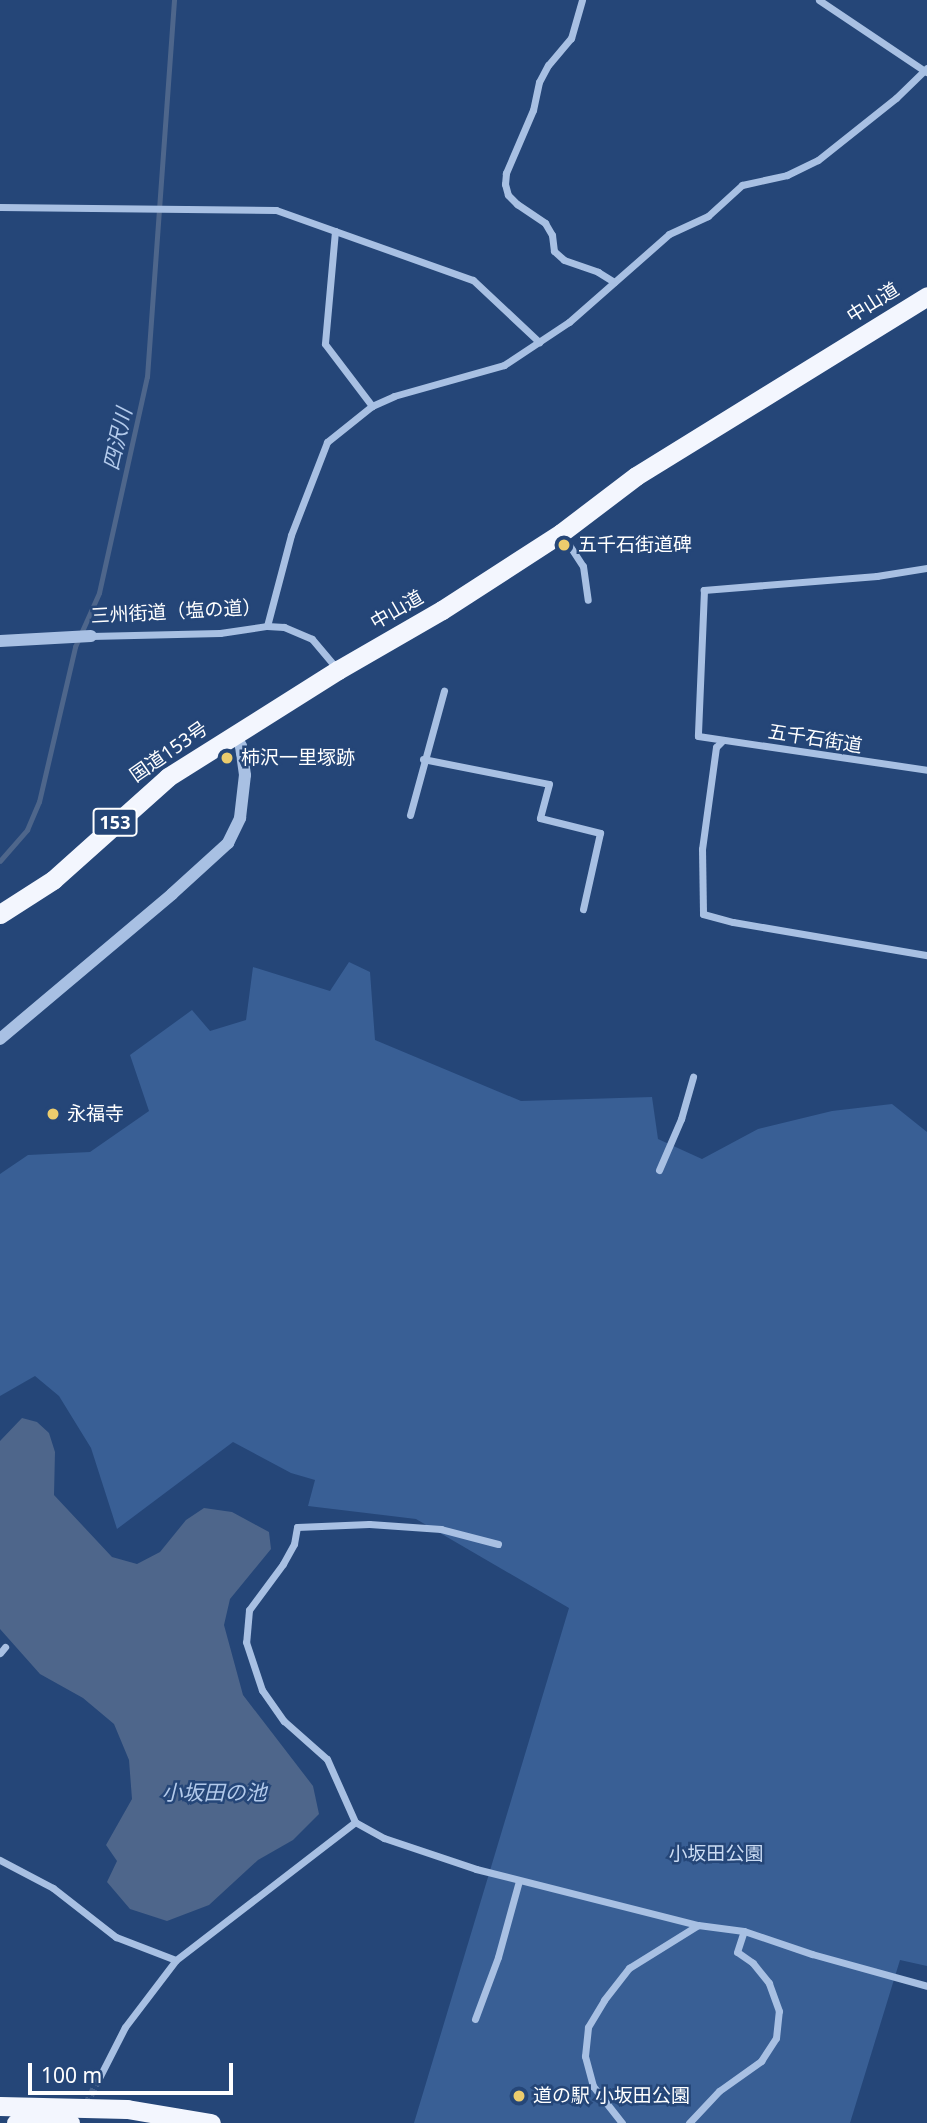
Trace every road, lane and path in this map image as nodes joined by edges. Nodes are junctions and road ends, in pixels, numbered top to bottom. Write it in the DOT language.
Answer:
graph roads {
  1 [pos="582,0"];
  2 [pos="820,0"];
  3 [pos="926,70"];
  4 [pos="0,207"];
  5 [pos="335,231"];
  6 [pos="614,282"];
  7 [pos="927,296"];
  8 [pos="539,342"];
  9 [pos="372,406"];
  10 [pos="561,533"];
  11 [pos="927,568"];
  12 [pos="587,600"];
  13 [pos="267,626"];
  14 [pos="91,636"];
  15 [pos="0,641"];
  16 [pos="338,670"];
  17 [pos="444,691"];
  18 [pos="235,735"];
  19 [pos="722,741"];
  20 [pos="423,759"];
  21 [pos="927,770"];
  22 [pos="410,815"];
  23 [pos="583,909"];
  24 [pos="0,914"];
  25 [pos="927,955"];
  26 [pos="0,1039"];
  27 [pos="693,1077"];
  28 [pos="659,1170"];
  29 [pos="498,1544"];
  30 [pos="355,1822"];
  31 [pos="0,1860"];
  32 [pos="519,1881"];
  33 [pos="698,1925"];
  34 [pos="744,1931"];
  35 [pos="176,1960"];
  36 [pos="927,1986"];
  37 [pos="475,2019"];
  38 [pos="98,2080"];
  39 [pos="0,2106"];
  40 [pos="16,2123"];
  41 [pos="70,2123"];
  42 [pos="211,2123"];
  43 [pos="622,2123"];
  44 [pos="689,2123"];
  1 -- 6 [label="street"];
  2 -- 3 [label="street"];
  3 -- 6 [label="street"];
  4 -- 5 [label="street"];
  5 -- 8 [label="street"];
  5 -- 9 [label="street"];
  6 -- 8 [label="street"];
  7 -- 10 [label="highway, 中山道 / 153"];
  8 -- 9 [label="street"];
  9 -- 13 [label="street"];
  10 -- 12 [label="street"];
  10 -- 16 [label="highway, 中山道 / 153"];
  11 -- 19 [label="street, 五千石街道"];
  13 -- 14 [label="street, 三州街道（塩の道）"];
  13 -- 16 [label="street, 三州街道（塩の道）"];
  14 -- 15 [label="street, 三州街道（塩の道）"];
  16 -- 18 [label="highway, 中山道 / 153"];
  17 -- 20 [label="street"];
  18 -- 24 [label="highway, 国道153号 / 153"];
  18 -- 26 [label="street"];
  19 -- 21 [label="street, 五千石街道"];
  19 -- 25 [label="street"];
  20 -- 22 [label="street"];
  20 -- 23 [label="street"];
  27 -- 28 [label="street"];
  29 -- 30 [label="street"];
  30 -- 32 [label="street"];
  30 -- 35 [label="street"];
  31 -- 35 [label="street"];
  32 -- 33 [label="street"];
  32 -- 37 [label="street"];
  33 -- 34 [label="street"];
  33 -- 43 [label="street"];
  34 -- 36 [label="street"];
  34 -- 44 [label="street"];
  35 -- 38 [label="street"];
  39 -- 42 [label="highway"];
  40 -- 41 [label="highway"];
}
